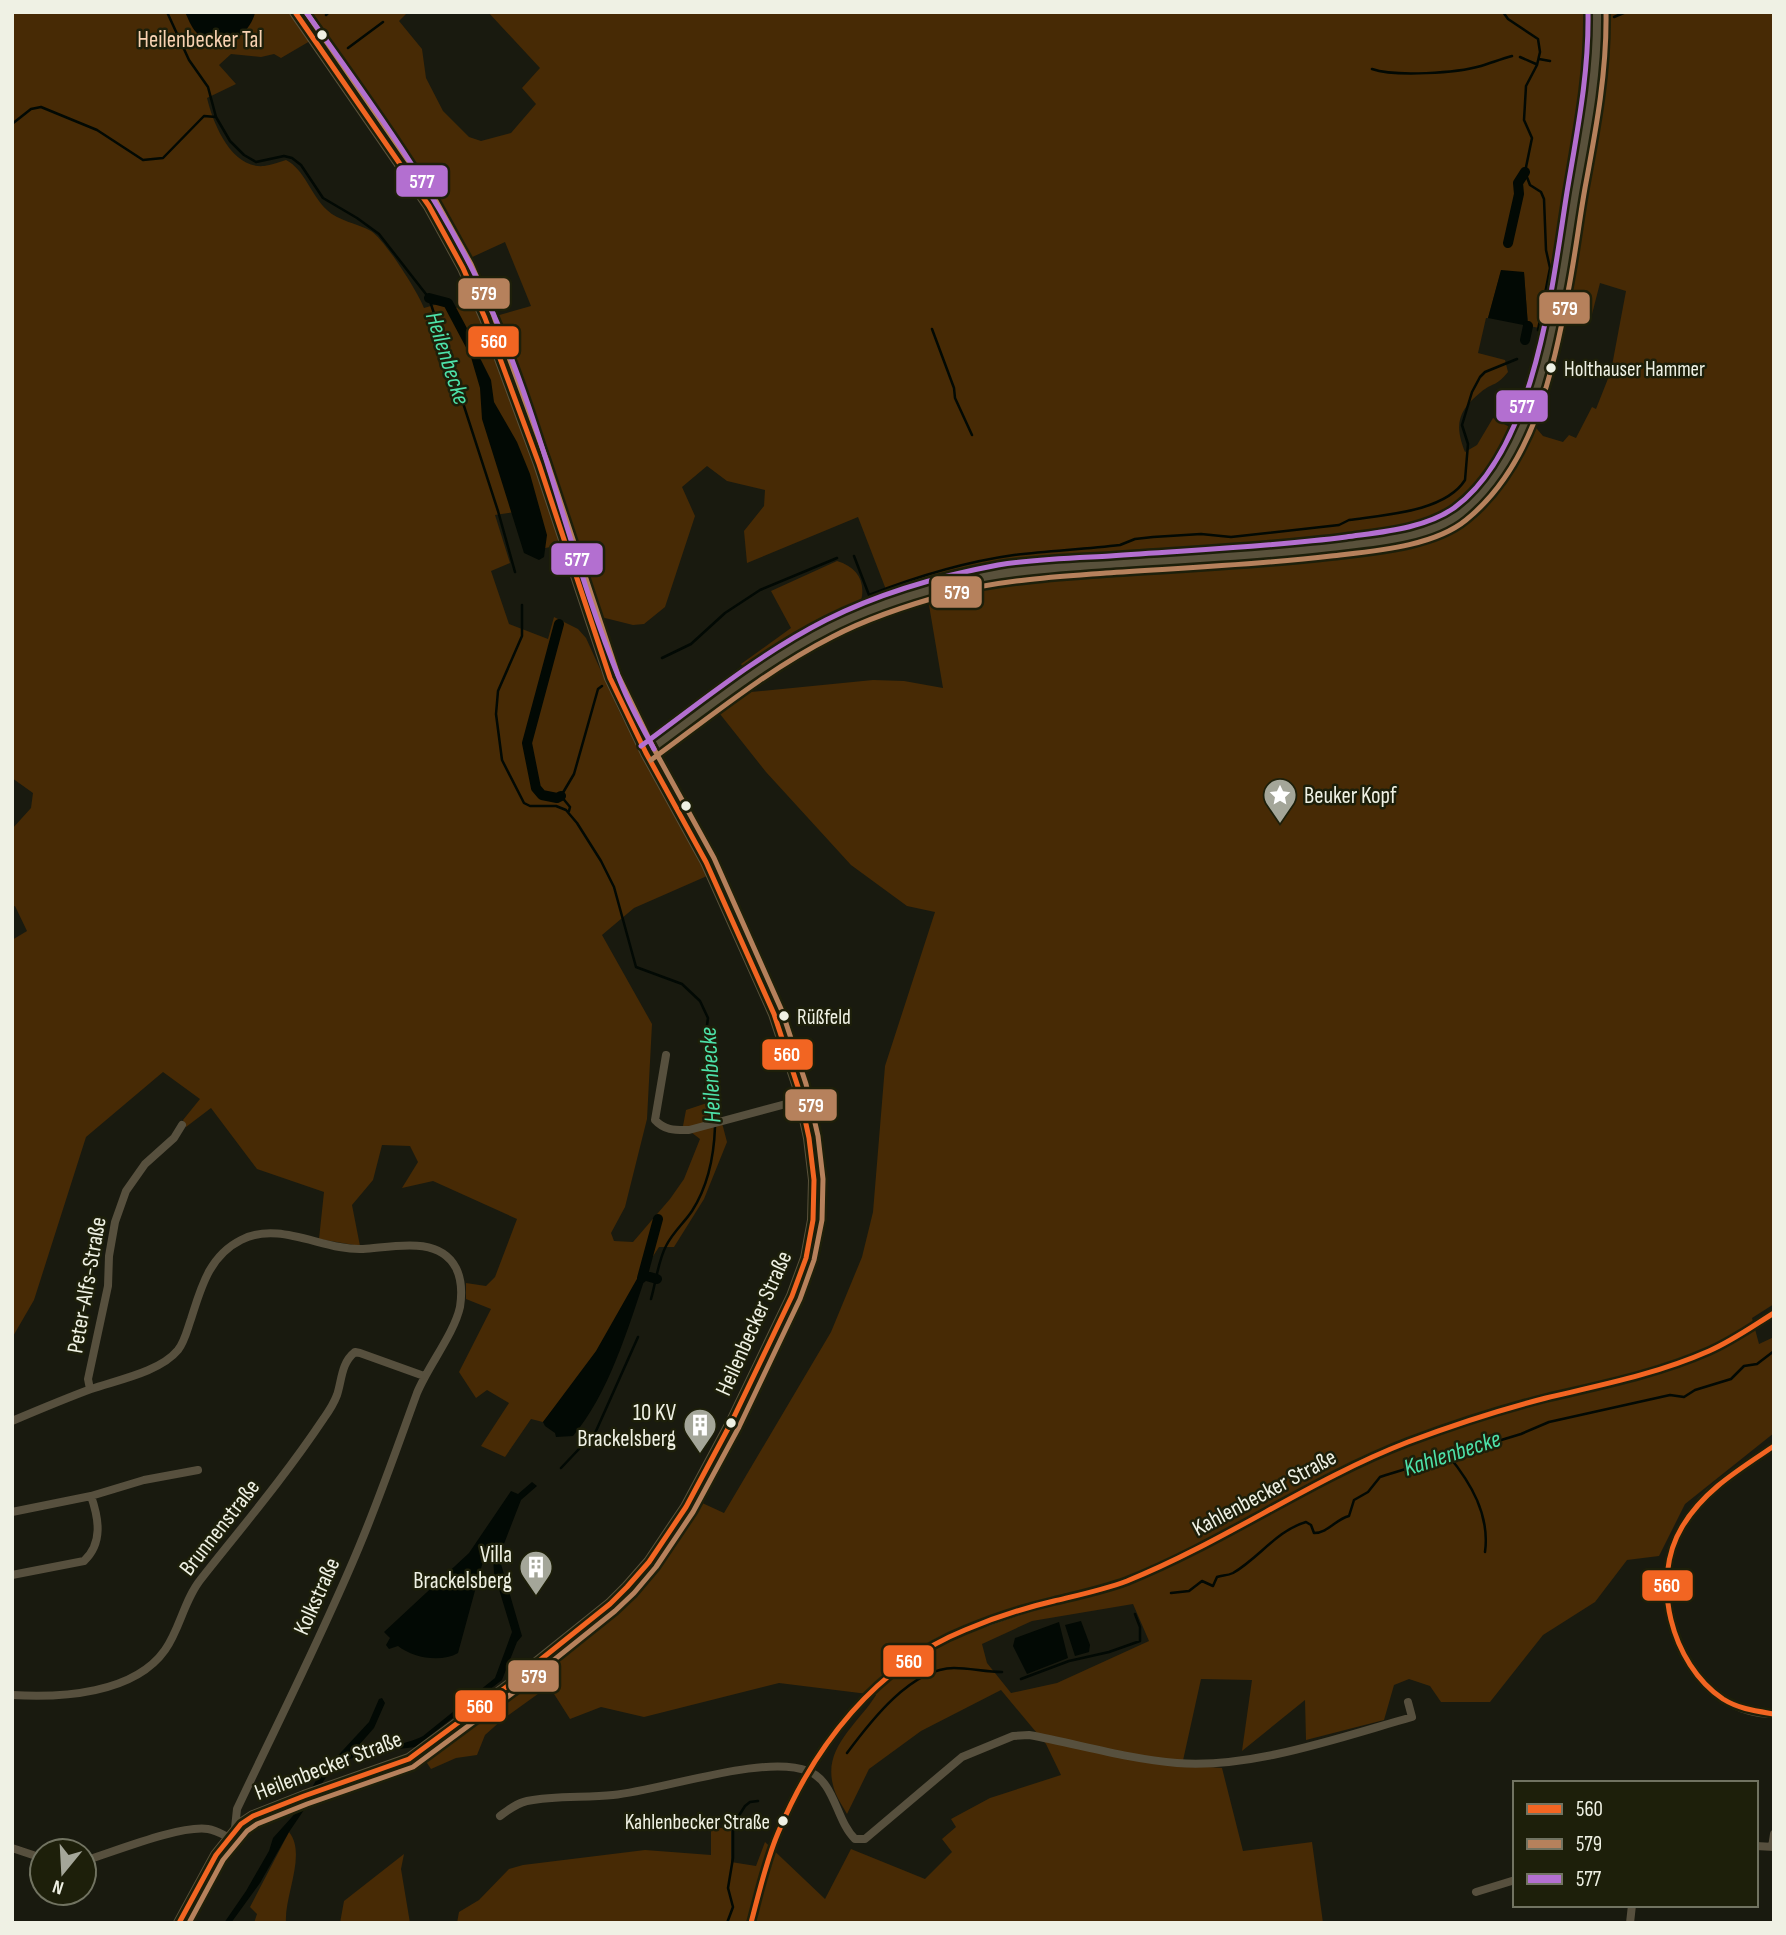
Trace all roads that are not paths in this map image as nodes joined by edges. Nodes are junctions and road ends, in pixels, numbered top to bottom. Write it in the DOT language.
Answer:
graph roads {
  1 [pos="295,12"];
  2 [pos="1597,12"];
  3 [pos="646,754"];
  4 [pos="666,1055"];
  5 [pos="801,1100"];
  6 [pos="182,1125"];
  7 [pos="1774,1313"];
  8 [pos="424,1376"];
  9 [pos="90,1389"];
  10 [pos="12,1421"];
  11 [pos="1774,1446"];
  12 [pos="198,1470"];
  13 [pos="91,1496"];
  14 [pos="12,1512"];
  15 [pos="12,1574"];
  16 [pos="12,1695"];
  17 [pos="1408,1702"];
  18 [pos="1774,1714"];
  19 [pos="810,1771"];
  20 [pos="500,1816"];
  21 [pos="232,1832"];
  22 [pos="1774,1834"];
  23 [pos="1773,1847"];
  24 [pos="98,1856"];
  25 [pos="1513,1881"];
  26 [pos="1476,1892"];
  27 [pos="179,1923"];
  28 [pos="751,1923"];
  1 -- 3 [label="main road, Heilenbecker Straße"];
  2 -- 3 [label="main road"];
  3 -- 5 [label="main road, Heilenbecker Straße"];
  4 -- 5 [label="street"];
  5 -- 21 [label="main road, Heilenbecker Straße"];
  6 -- 9 [label="street, Peter-Alfs-Straße"];
  7 -- 19 [label="street, Kahlenbecker Straße"];
  8 -- 9 [label="street, Kolkstraße"];
  8 -- 16 [label="street, Brunnenstraße"];
  8 -- 21 [label="street, Kolkstraße"];
  9 -- 10 [label="street"];
  11 -- 18 [label="street"];
  12 -- 13 [label="street"];
  13 -- 14 [label="street"];
  13 -- 15 [label="street"];
  17 -- 19 [label="street"];
  19 -- 20 [label="street"];
  19 -- 28 [label="street, Kahlenbecker Straße"];
  21 -- 24 [label="street"];
  21 -- 27 [label="main road, Heilenbecker Straße"];
  22 -- 23 [label="street"];
  25 -- 26 [label="street"];
}
